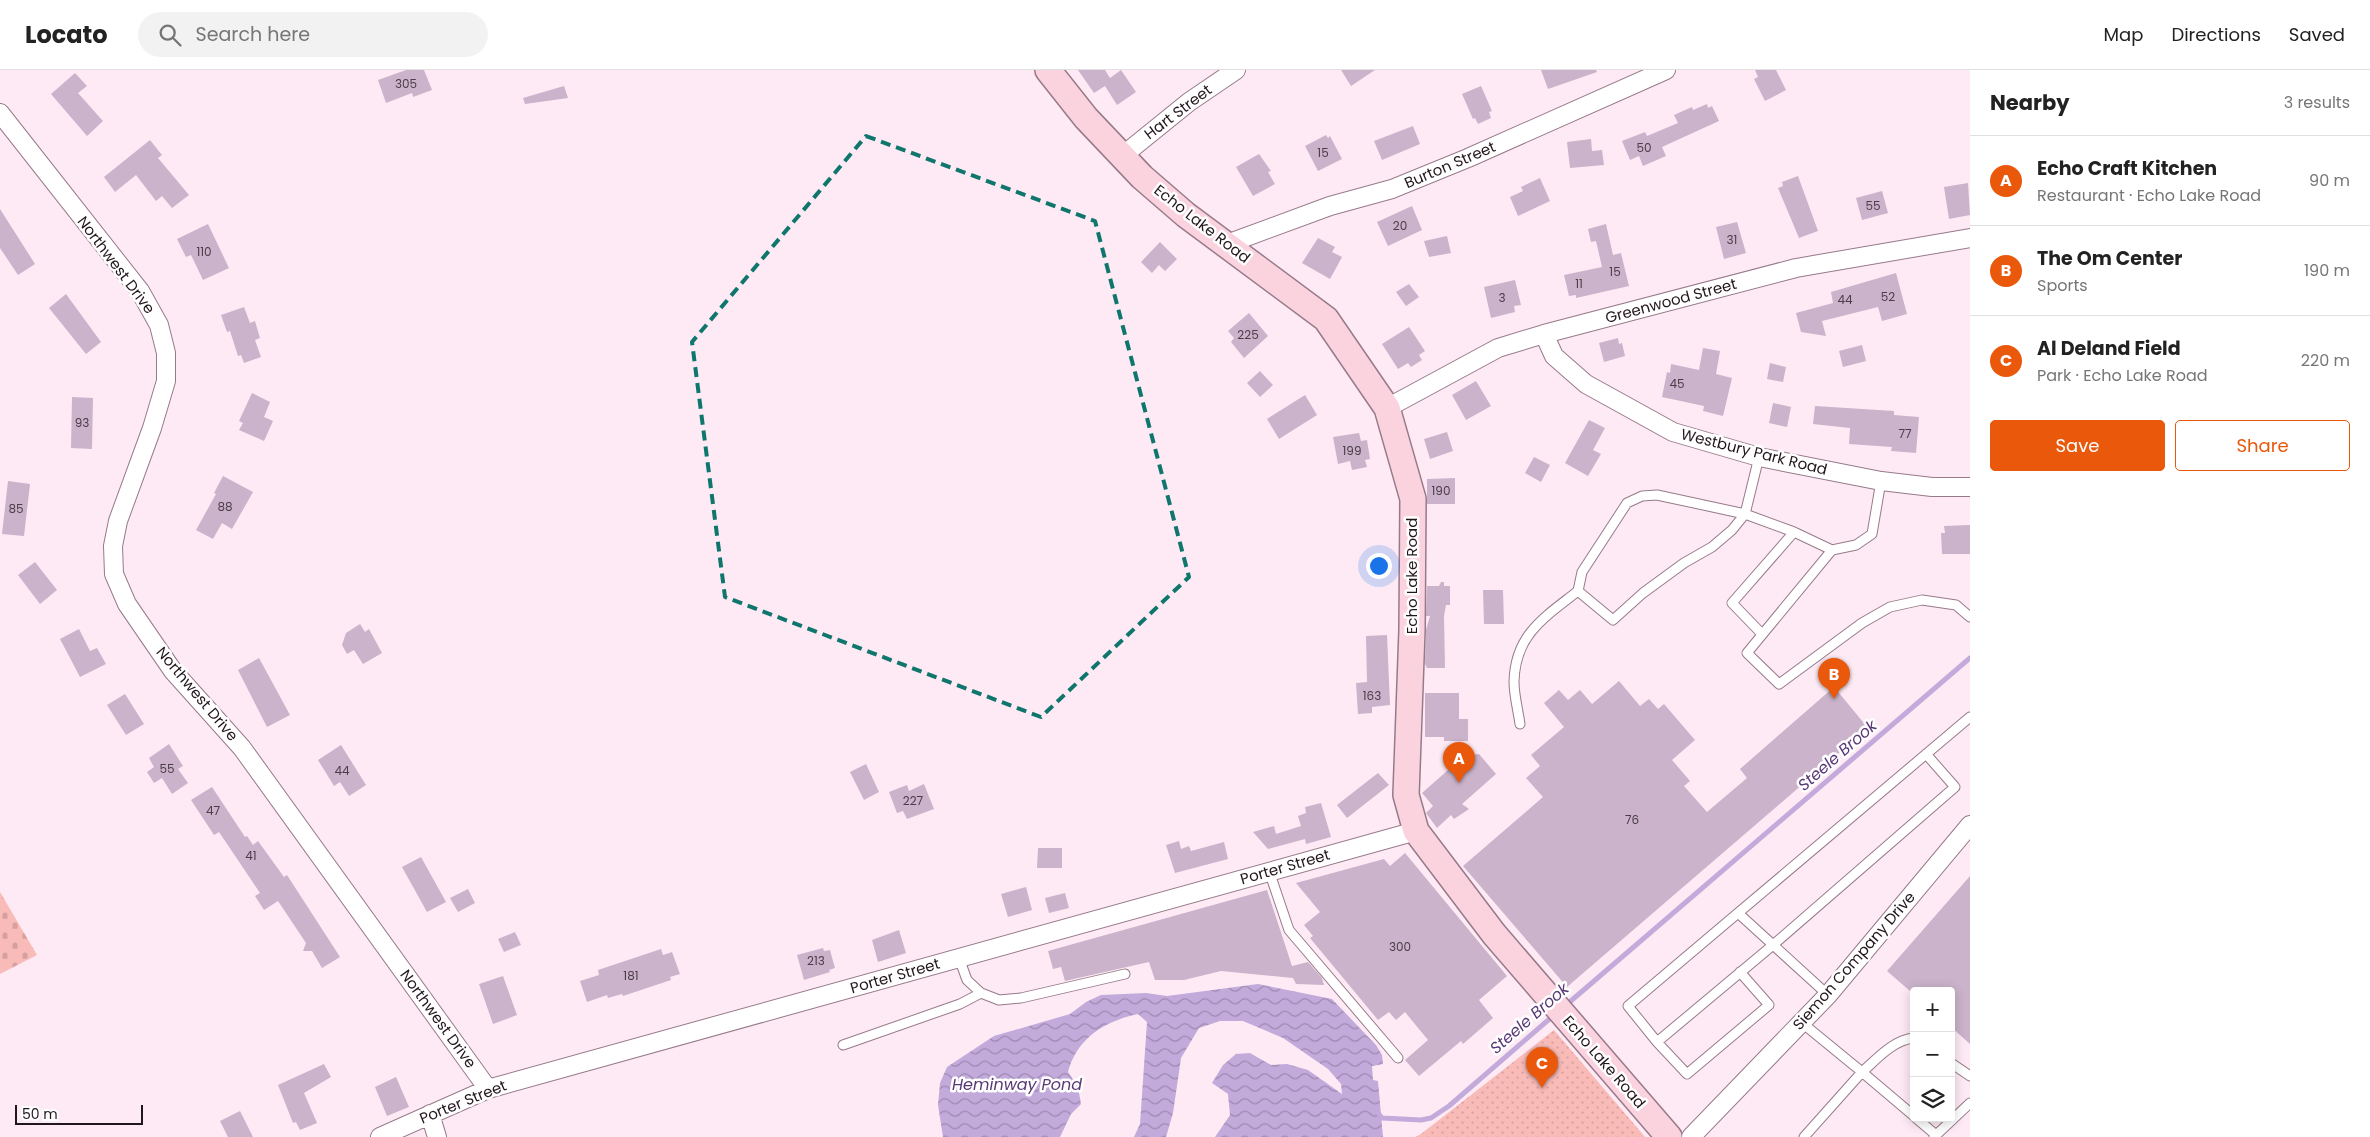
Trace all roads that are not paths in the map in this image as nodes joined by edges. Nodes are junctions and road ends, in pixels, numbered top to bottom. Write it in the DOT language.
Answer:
graph roads {
  1 [pos="1048,70"];
  2 [pos="1236,70"];
  3 [pos="1666,70"];
  4 [pos="0,113"];
  5 [pos="1121,157"];
  6 [pos="1970,238"];
  7 [pos="1227,244"];
  8 [pos="1544,334"];
  9 [pos="1387,408"];
  10 [pos="1759,456"];
  11 [pos="1881,481"];
  12 [pos="1970,487"];
  13 [pos="1745,514"];
  14 [pos="1794,532"];
  15 [pos="1832,550"];
  16 [pos="1578,591"];
  17 [pos="1970,617"];
  18 [pos="1762,634"];
  19 [pos="1970,717"];
  20 [pos="1520,724"];
  21 [pos="1926,754"];
  22 [pos="1970,824"];
  23 [pos="1416,831"];
  24 [pos="1269,871"];
  25 [pos="1738,913"];
  26 [pos="1773,945"];
  27 [pos="959,958"];
  28 [pos="1740,972"];
  29 [pos="1125,974"];
  30 [pos="981,994"];
  31 [pos="1828,994"];
  32 [pos="1801,1022"];
  33 [pos="1910,1038"];
  34 [pos="1657,1042"];
  35 [pos="843,1045"];
  36 [pos="1398,1058"];
  37 [pos="1955,1066"];
  38 [pos="1862,1072"];
  39 [pos="1970,1076"];
  40 [pos="488,1089"];
  41 [pos="1970,1103"];
  42 [pos="1910,1113"];
  43 [pos="430,1114"];
  44 [pos="1920,1122"];
  45 [pos="1935,1136"];
  46 [pos="380,1137"];
  47 [pos="437,1137"];
  48 [pos="1669,1137"];
  49 [pos="1692,1137"];
  50 [pos="1804,1137"];
  1 -- 5 [label="main road, Echo Lake Road"];
  2 -- 5 [label="street, Hart Street"];
  3 -- 7 [label="street, Burton Street"];
  4 -- 40 [label="street, Northwest Drive"];
  5 -- 7 [label="main road, Echo Lake Road"];
  6 -- 8 [label="street, Greenwood Street"];
  7 -- 9 [label="main road, Echo Lake Road"];
  8 -- 9 [label="street, Greenwood Street"];
  8 -- 10 [label="street, Westbury Park Road"];
  9 -- 23 [label="main road, Echo Lake Road"];
  10 -- 11 [label="street, Westbury Park Road"];
  10 -- 13 [label="lane"];
  11 -- 12 [label="street, Westbury Park Road"];
  11 -- 15 [label="lane"];
  13 -- 14 [label="lane"];
  13 -- 16 [label="lane"];
  13 -- 16 [label="lane"];
  14 -- 15 [label="lane"];
  14 -- 18 [label="lane"];
  15 -- 18 [label="lane"];
  16 -- 20 [label="lane"];
  17 -- 18 [label="lane"];
  19 -- 21 [label="lane"];
  21 -- 25 [label="lane"];
  21 -- 26 [label="lane"];
  22 -- 31 [label="street, Siemon Company Drive"];
  23 -- 24 [label="street, Porter Street"];
  23 -- 48 [label="main road, Echo Lake Road"];
  24 -- 27 [label="street, Porter Street"];
  24 -- 36 [label="lane"];
  25 -- 26 [label="lane"];
  25 -- 34 [label="lane"];
  26 -- 28 [label="lane"];
  26 -- 31 [label="lane"];
  27 -- 30 [label="lane"];
  27 -- 40 [label="street, Porter Street"];
  28 -- 34 [label="lane"];
  28 -- 34 [label="lane"];
  29 -- 30 [label="lane"];
  30 -- 35 [label="lane"];
  31 -- 32 [label="street, Siemon Company Drive"];
  32 -- 38 [label="lane"];
  32 -- 49 [label="street, Siemon Company Drive"];
  33 -- 38 [label="lane"];
  37 -- 39 [label="lane"];
  38 -- 42 [label="lane"];
  38 -- 50 [label="lane"];
  40 -- 43 [label="street, Porter Street"];
  41 -- 45 [label="lane"];
  43 -- 46 [label="street, Porter Street"];
  43 -- 47 [label="street"];
  44 -- 45 [label="lane"];
}
